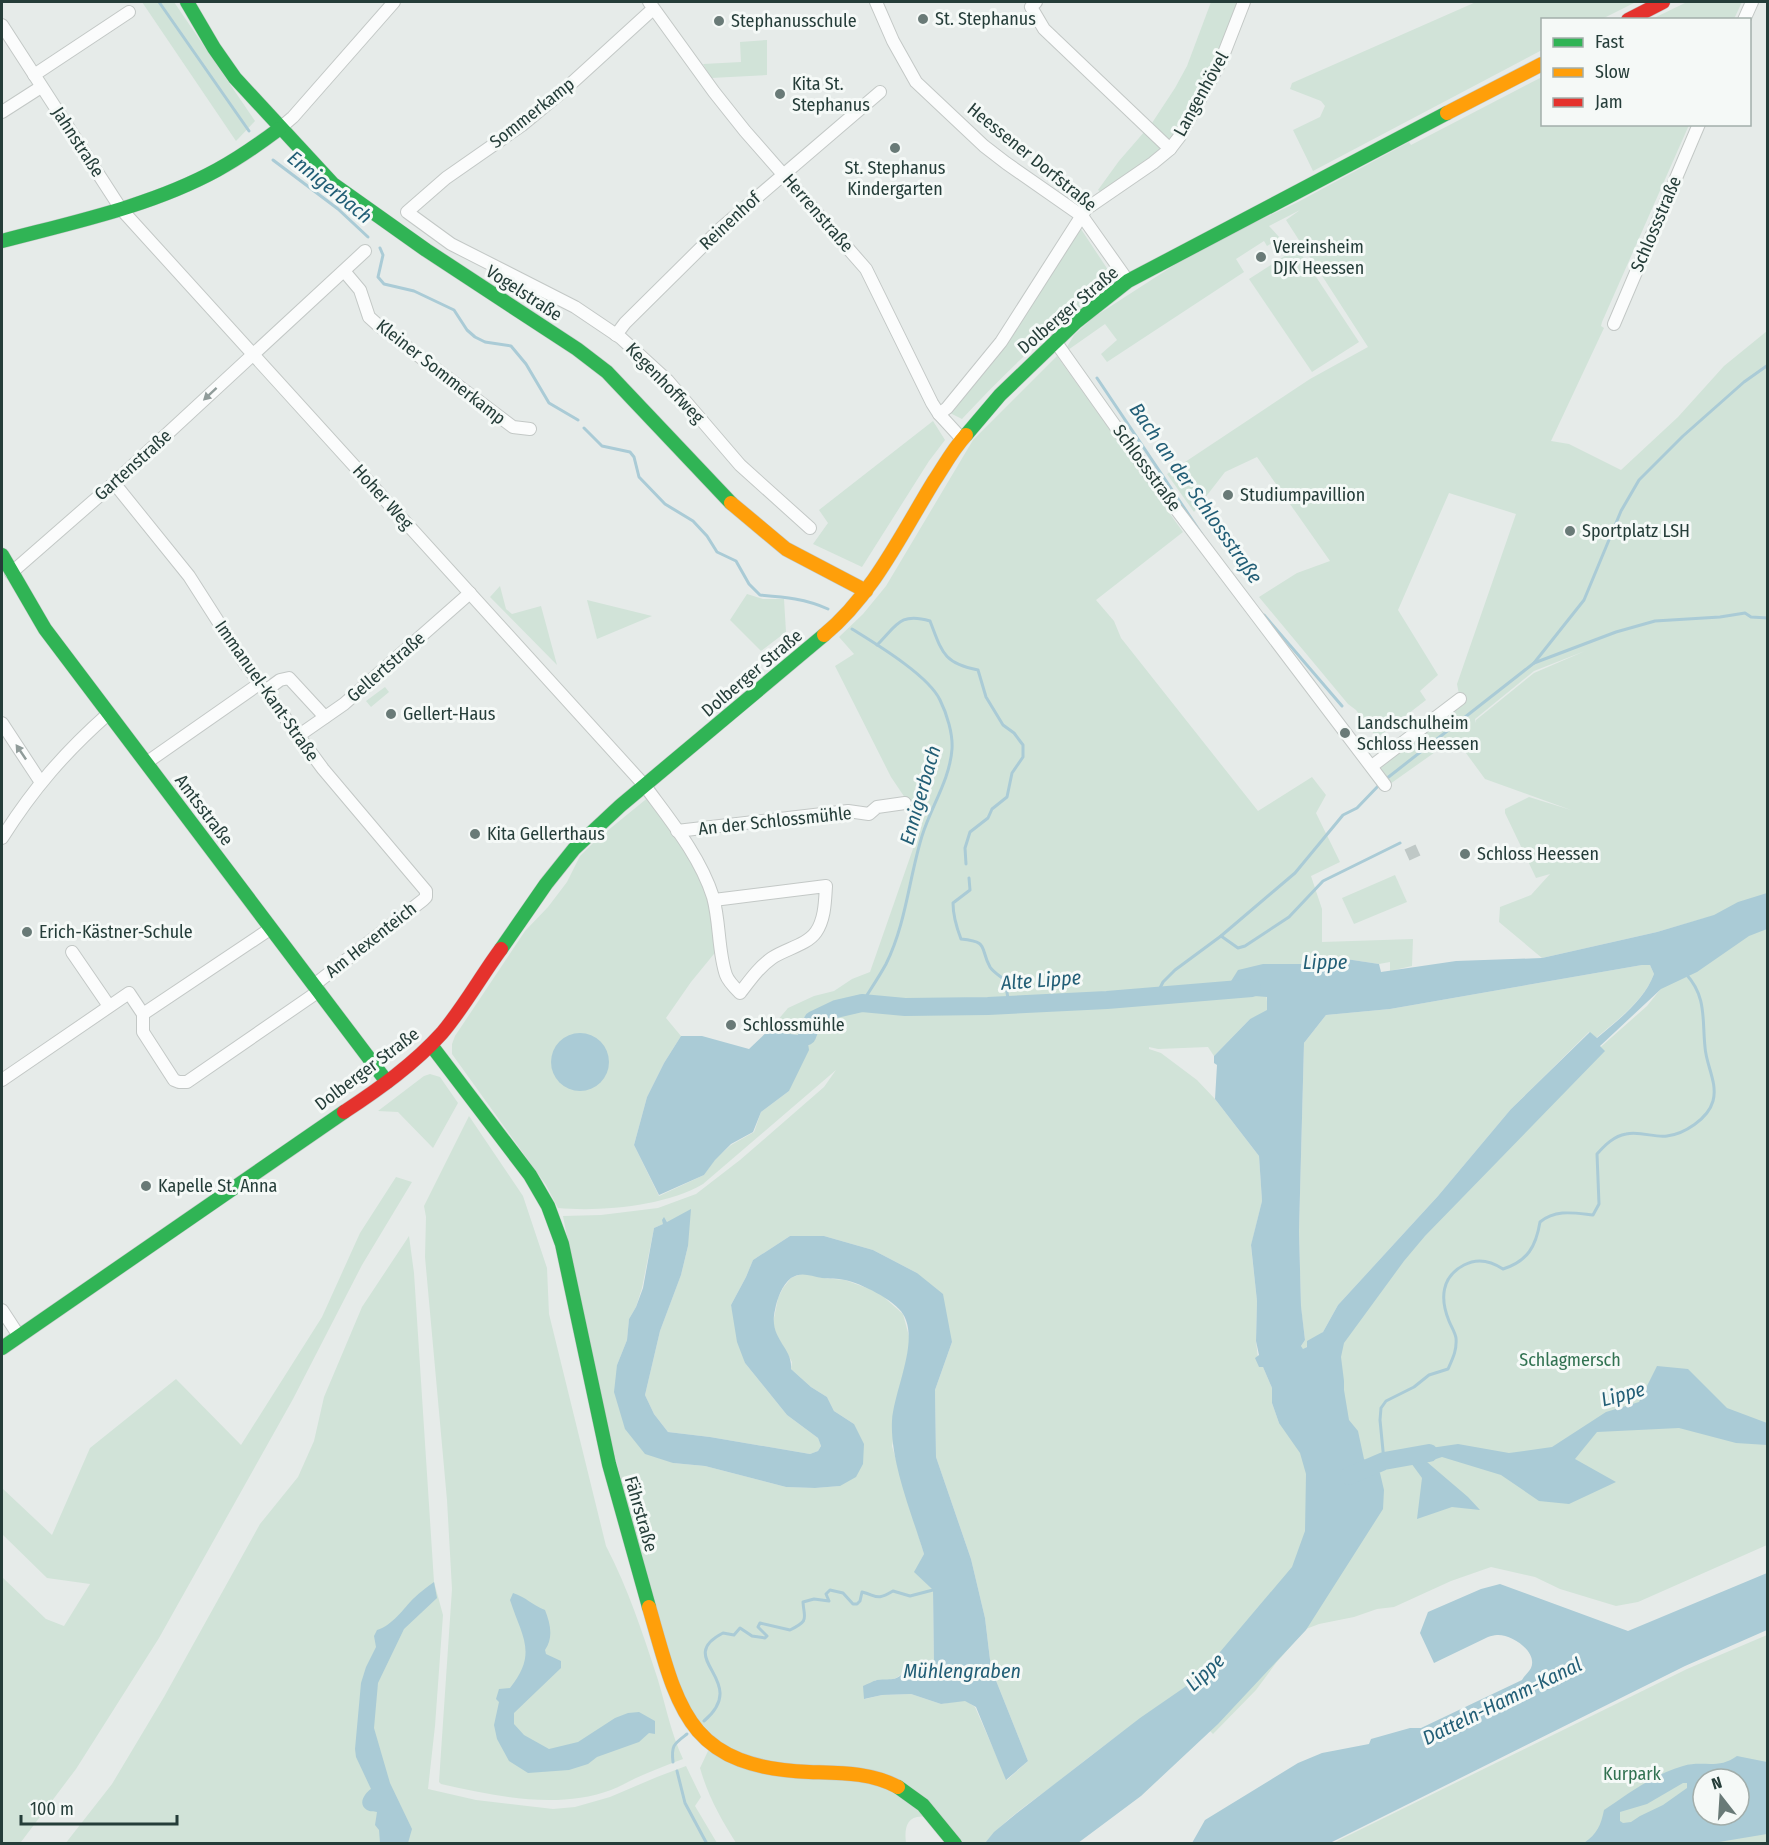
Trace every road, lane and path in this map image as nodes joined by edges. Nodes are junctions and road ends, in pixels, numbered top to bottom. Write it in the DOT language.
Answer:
graph roads {
  1 [pos="187,2"];
  2 [pos="394,2"];
  3 [pos="876,2"];
  4 [pos="1244,2"];
  5 [pos="1663,2"];
  6 [pos="1752,2"];
  7 [pos="1032,3"];
  8 [pos="651,5"];
  9 [pos="129,12"];
  10 [pos="1632,18"];
  11 [pos="1745,18"];
  12 [pos="2,25"];
  13 [pos="1541,65"];
  14 [pos="34,75"];
  15 [pos="41,87"];
  16 [pos="880,92"];
  17 [pos="2,112"];
  18 [pos="1698,126"];
  19 [pos="279,129"];
  20 [pos="1170,149"];
  21 [pos="783,174"];
  22 [pos="121,209"];
  23 [pos="406,212"];
  24 [pos="1082,216"];
  25 [pos="2,241"];
  26 [pos="365,251"];
  27 [pos="344,271"];
  28 [pos="1128,281"];
  29 [pos="1614,324"];
  30 [pos="616,335"];
  31 [pos="1055,341"];
  32 [pos="253,354"];
  33 [pos="939,414"];
  34 [pos="530,429"];
  35 [pos="962,439"];
  36 [pos="114,483"];
  37 [pos="810,528"];
  38 [pos="2,555"];
  39 [pos="11,573"];
  40 [pos="866,591"];
  41 [pos="470,592"];
  42 [pos="262,687"];
  43 [pos="1461,699"];
  44 [pos="108,714"];
  45 [pos="325,717"];
  46 [pos="2,723"];
  47 [pos="298,736"];
  48 [pos="146,763"];
  49 [pos="40,781"];
  50 [pos="645,786"];
  51 [pos="905,803"];
  52 [pos="677,831"];
  53 [pos="2,838"];
  54 [pos="427,893"];
  55 [pos="714,900"];
  56 [pos="270,928"];
  57 [pos="72,952"];
  58 [pos="316,988"];
  59 [pos="109,1006"];
  60 [pos="143,1014"];
  61 [pos="430,1045"];
  62 [pos="2,1080"];
  63 [pos="387,1082"];
  64 [pos="2,1310"];
  65 [pos="19,1336"];
  66 [pos="2,1348"];
  67 [pos="955,1844"];
  1 -- 19 [label="main road, Vogelstraße"];
  2 -- 19 [label="street"];
  3 -- 24 [label="street, Heessener Dorfstraße"];
  4 -- 20 [label="street, Langenhövel"];
  5 -- 10 [label="main road"];
  6 -- 11 [label="street"];
  7 -- 20 [label="street"];
  8 -- 21 [label="street, Herrenstraße"];
  8 -- 23 [label="street, Sommerkamp"];
  9 -- 14 [label="street"];
  12 -- 14 [label="street, Jahnstraße"];
  13 -- 28 [label="main road, Dolberger Straße"];
  14 -- 15 [label="street, Jahnstraße"];
  15 -- 17 [label="street"];
  15 -- 22 [label="street, Jahnstraße"];
  16 -- 21 [label="street, Reinenhof"];
  18 -- 29 [label="street, Schlossstraße"];
  19 -- 22 [label="main road"];
  19 -- 40 [label="main road, Vogelstraße"];
  20 -- 24 [label="street, Langenhövel"];
  21 -- 30 [label="street, Reinenhof"];
  21 -- 33 [label="street, Herrenstraße"];
  22 -- 25 [label="main road"];
  22 -- 32 [label="street, Hoher Weg"];
  23 -- 30 [label="street, Kegenhoffweg"];
  24 -- 28 [label="street, Heessener Dorfstraße"];
  24 -- 33 [label="street, Langenhövel"];
  26 -- 27 [label="street"];
  27 -- 32 [label="street"];
  27 -- 34 [label="street, Kleiner Sommerkamp"];
  28 -- 31 [label="main road, Dolberger Straße"];
  30 -- 37 [label="street, Kegenhoffweg"];
  31 -- 35 [label="main road, Dolberger Straße"];
  31 -- 43 [label="street, Schlossstraße"];
  32 -- 36 [label="street, Gartenstraße, one-way"];
  32 -- 41 [label="street, Hoher Weg"];
  33 -- 35 [label="street, Herrenstraße"];
  35 -- 40 [label="main road, Dolberger Straße"];
  36 -- 39 [label="street, Gartenstraße"];
  36 -- 42 [label="street, Immanuel-Kant-Straße"];
  38 -- 39 [label="main road, Amtsstraße"];
  39 -- 44 [label="main road, Amtsstraße"];
  40 -- 50 [label="main road, Dolberger Straße"];
  41 -- 45 [label="street, Gellertstraße"];
  41 -- 50 [label="street, Hoher Weg"];
  42 -- 45 [label="street"];
  42 -- 47 [label="street, Immanuel-Kant-Straße"];
  42 -- 48 [label="street"];
  44 -- 48 [label="main road, Amtsstraße"];
  44 -- 49 [label="street"];
  45 -- 47 [label="street, Gellertstraße"];
  49 -- 46 [label="street, one-way"];
  47 -- 54 [label="street, Immanuel-Kant-Straße"];
  48 -- 56 [label="main road, Amtsstraße"];
  49 -- 53 [label="street"];
  50 -- 52 [label="street, An der Schlossmühle"];
  50 -- 61 [label="main road, Dolberger Straße"];
  51 -- 52 [label="street, An der Schlossmühle"];
  52 -- 55 [label="street, An der Schlossmühle"];
  54 -- 58 [label="street, Am Hexenteich"];
  55 -- 55 [label="street, An der Schlossmühle"];
  56 -- 58 [label="main road, Amtsstraße"];
  56 -- 60 [label="street"];
  57 -- 59 [label="street"];
  58 -- 60 [label="street, Am Hexenteich"];
  58 -- 63 [label="main road, Amtsstraße"];
  59 -- 60 [label="street"];
  59 -- 62 [label="street"];
  61 -- 63 [label="main road, Dolberger Straße"];
  61 -- 67 [label="main road, Fährstraße"];
  63 -- 65 [label="main road, Dolberger Straße"];
  64 -- 65 [label="street"];
  65 -- 66 [label="main road, Dolberger Straße"];
}
